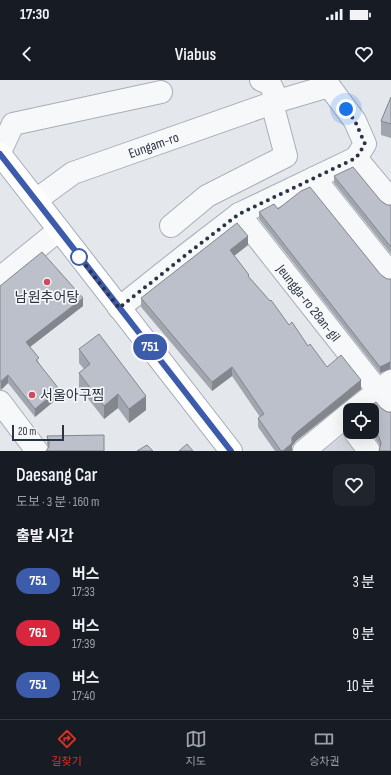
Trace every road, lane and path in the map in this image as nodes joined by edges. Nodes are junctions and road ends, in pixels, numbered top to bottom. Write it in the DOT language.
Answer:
graph roads {
  1 [pos="261,80"];
  2 [pos="329,83"];
  3 [pos="138,88"];
  4 [pos="161,92"];
  5 [pos="275,102"];
  6 [pos="0,153"];
  7 [pos="356,158"];
  8 [pos="314,178"];
  9 [pos="36,200"];
  10 [pos="391,200"];
  11 [pos="197,204"];
  12 [pos="239,214"];
  13 [pos="171,226"];
  14 [pos="220,229"];
  15 [pos="59,230"];
  16 [pos="387,261"];
  17 [pos="0,278"];
  18 [pos="119,308"];
  19 [pos="387,393"];
  20 [pos="0,402"];
  21 [pos="374,403"];
  22 [pos="8,425"];
  23 [pos="343,425"];
  24 [pos="362,439"];
  25 [pos="37,451"];
  26 [pos="231,451"];
  27 [pos="304,451"];
  28 [pos="369,451"];
  1 -- 5 [label="street"];
  2 -- 5 [label="street, Eungam-ro"];
  2 -- 7 [label="street"];
  3 -- 4 [label="street"];
  3 -- 6 [label="street"];
  5 -- 9 [label="street, Eungam-ro"];
  5 -- 11 [label="street"];
  6 -- 9 [label="main road"];
  7 -- 8 [label="street"];
  7 -- 10 [label="street"];
  8 -- 12 [label="street"];
  8 -- 16 [label="street"];
  9 -- 15 [label="main road"];
  11 -- 13 [label="street"];
  11 -- 14 [label="street"];
  12 -- 14 [label="street"];
  12 -- 19 [label="street, Jeungga-ro 28an-gil"];
  14 -- 18 [label="street"];
  15 -- 17 [label="street"];
  15 -- 18 [label="main road"];
  18 -- 26 [label="main road"];
  19 -- 21 [label="street"];
  20 -- 22 [label="street"];
  22 -- 25 [label="street"];
  23 -- 27 [label="street"];
  24 -- 28 [label="street"];
}
